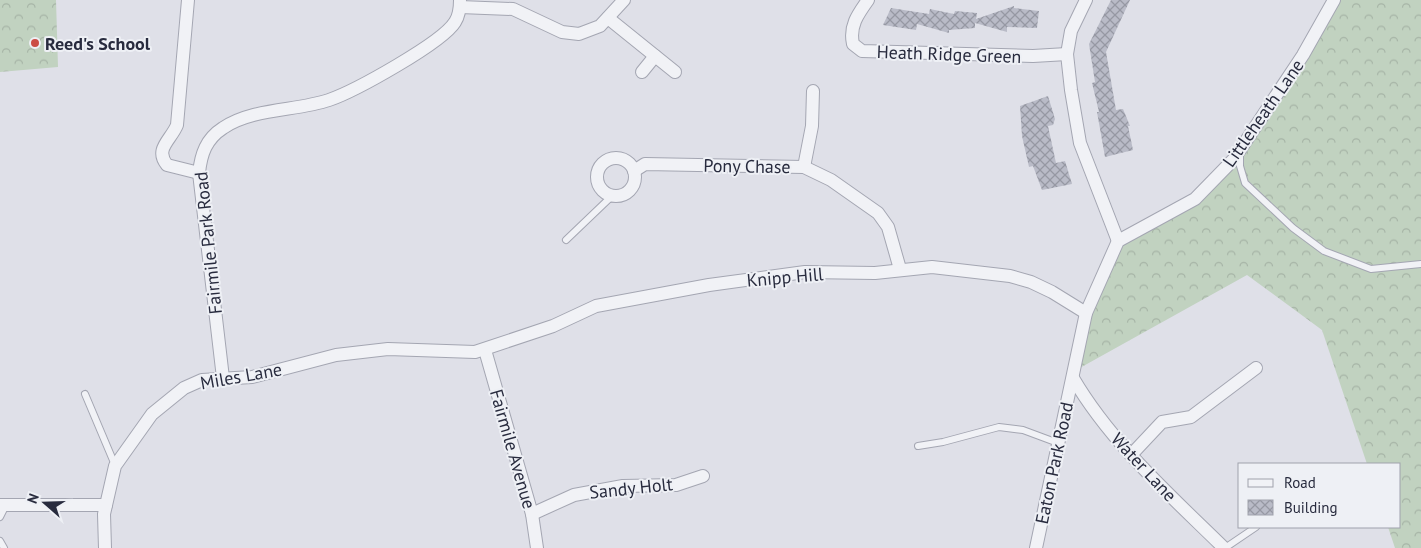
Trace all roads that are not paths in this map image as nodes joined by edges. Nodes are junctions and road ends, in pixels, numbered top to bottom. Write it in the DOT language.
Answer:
graph roads {
  1 [pos="188,0"];
  2 [pos="624,0"];
  3 [pos="868,0"];
  4 [pos="1086,0"];
  5 [pos="1334,0"];
  6 [pos="460,4"];
  7 [pos="608,18"];
  8 [pos="1067,54"];
  9 [pos="655,56"];
  10 [pos="642,72"];
  11 [pos="675,72"];
  12 [pos="813,90"];
  13 [pos="1240,149"];
  14 [pos="804,167"];
  15 [pos="634,171"];
  16 [pos="199,173"];
  17 [pos="612,196"];
  18 [pos="566,240"];
  19 [pos="1118,241"];
  20 [pos="1421,264"];
  21 [pos="900,269"];
  22 [pos="1086,313"];
  23 [pos="485,350"];
  24 [pos="1256,368"];
  25 [pos="223,378"];
  26 [pos="1072,378"];
  27 [pos="85,394"];
  28 [pos="1058,443"];
  29 [pos="918,446"];
  30 [pos="1131,455"];
  31 [pos="115,466"];
  32 [pos="703,476"];
  33 [pos="3,505"];
  34 [pos="106,505"];
  35 [pos="532,514"];
  36 [pos="0,517"];
  37 [pos="1255,528"];
  38 [pos="0,541"];
  39 [pos="4,548"];
  40 [pos="105,548"];
  41 [pos="537,548"];
  42 [pos="1036,548"];
  43 [pos="1225,548"];
  1 -- 16 [label="street"];
  2 -- 7 [label="street"];
  3 -- 8 [label="street, Heath Ridge Green"];
  4 -- 8 [label="street"];
  5 -- 13 [label="street, Littleheath Lane"];
  6 -- 7 [label="street"];
  6 -- 16 [label="street, Fairmile Park Road"];
  7 -- 9 [label="street"];
  8 -- 19 [label="street"];
  9 -- 10 [label="street"];
  9 -- 11 [label="street"];
  12 -- 14 [label="street"];
  13 -- 19 [label="street, Littleheath Lane"];
  13 -- 20 [label="lane"];
  14 -- 15 [label="street, Pony Chase"];
  14 -- 21 [label="street, Pony Chase"];
  15 -- 17 [label="street"];
  15 -- 17 [label="street"];
  16 -- 25 [label="street, Fairmile Park Road"];
  17 -- 18 [label="lane"];
  19 -- 22 [label="street"];
  21 -- 22 [label="street, Knipp Hill"];
  21 -- 23 [label="street, Knipp Hill"];
  22 -- 26 [label="street"];
  23 -- 25 [label="street, Miles Lane"];
  23 -- 35 [label="street, Fairmile Avenue"];
  24 -- 30 [label="street"];
  25 -- 31 [label="street, Miles Lane"];
  26 -- 28 [label="street, Eaton Park Road"];
  26 -- 30 [label="street, Water Lane"];
  27 -- 31 [label="lane"];
  28 -- 29 [label="lane"];
  28 -- 42 [label="street, Eaton Park Road"];
  30 -- 43 [label="street, Water Lane"];
  31 -- 34 [label="street, Miles Lane"];
  32 -- 35 [label="street, Sandy Holt"];
  33 -- 34 [label="street"];
  33 -- 36 [label="lane"];
  34 -- 40 [label="street, Miles Lane"];
  35 -- 41 [label="street, Fairmile Avenue"];
  37 -- 43 [label="lane"];
  38 -- 39 [label="lane"];
}
